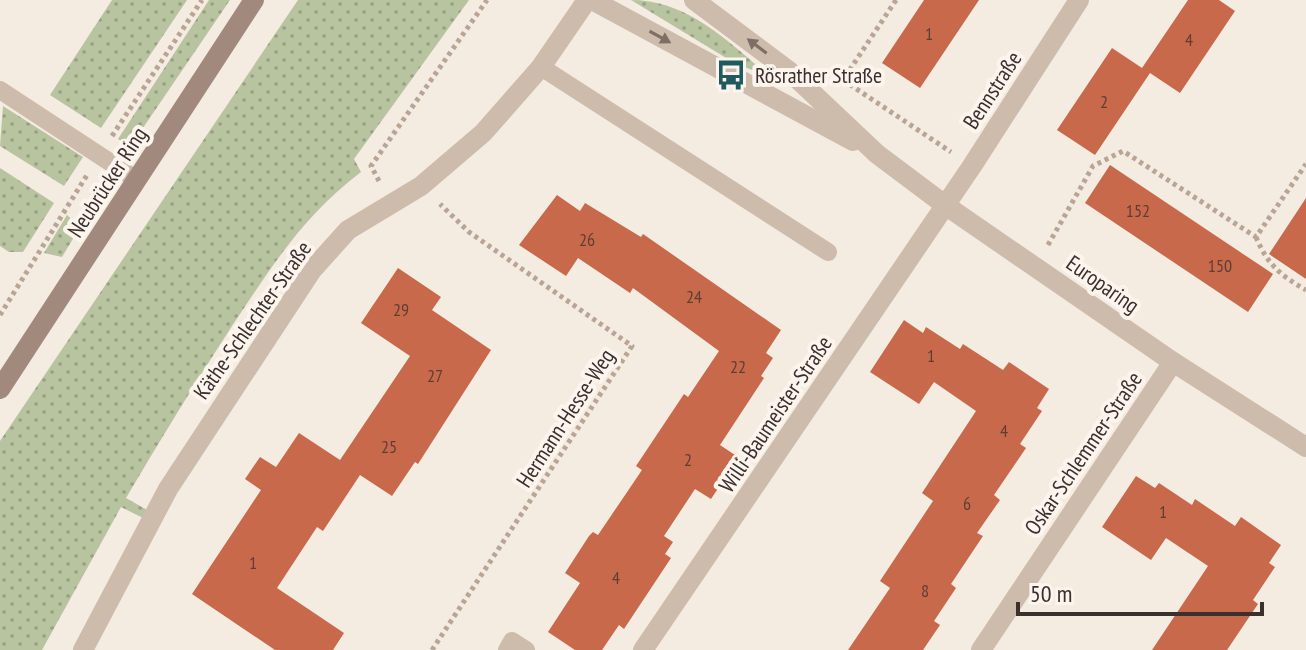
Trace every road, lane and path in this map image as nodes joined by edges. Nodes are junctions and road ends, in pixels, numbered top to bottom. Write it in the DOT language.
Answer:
graph roads {
  1 [pos="254,0"];
  2 [pos="487,0"];
  3 [pos="590,0"];
  4 [pos="694,0"];
  5 [pos="896,0"];
  6 [pos="1079,0"];
  7 [pos="541,67"];
  8 [pos="0,90"];
  9 [pos="877,154"];
  10 [pos="1306,164"];
  11 [pos="972,166"];
  12 [pos="137,180"];
  13 [pos="421,186"];
  14 [pos="391,203"];
  15 [pos="945,205"];
  16 [pos="1256,237"];
  17 [pos="828,252"];
  18 [pos="1035,267"];
  19 [pos="1306,290"];
  20 [pos="1173,362"];
  21 [pos="0,389"];
  22 [pos="1303,438"];
  23 [pos="83,650"];
  24 [pos="432,650"];
  25 [pos="507,650"];
  26 [pos="526,650"];
  27 [pos="643,650"];
  28 [pos="981,650"];
  1 -- 12 [label="main road, Neubrücker Ring"];
  2 -- 14 [label="path"];
  3 -- 7 [label="street, Käthe-Schlechter-Straße"];
  3 -- 9 [label="street, Europaring, one-way"];
  9 -- 4 [label="street, Europaring, one-way"];
  5 -- 11 [label="path"];
  6 -- 11 [label="street, Bennstraße"];
  7 -- 13 [label="street, Käthe-Schlechter-Straße"];
  7 -- 17 [label="lane"];
  8 -- 12 [label="lane"];
  9 -- 15 [label="street, Europaring"];
  10 -- 16 [label="path"];
  11 -- 15 [label="street, Bennstraße"];
  12 -- 21 [label="main road, Neubrücker Ring"];
  13 -- 14 [label="street, Käthe-Schlechter-Straße"];
  13 -- 24 [label="path, Hermann-Hesse-Weg"];
  14 -- 23 [label="street, Käthe-Schlechter-Straße"];
  15 -- 18 [label="street, Europaring"];
  15 -- 27 [label="street, Willi-Baumeister-Straße"];
  16 -- 18 [label="path"];
  16 -- 19 [label="path"];
  18 -- 20 [label="street, Europaring"];
  20 -- 22 [label="street, Europaring"];
  20 -- 28 [label="street, Oskar-Schlemmer-Straße"];
  25 -- 26 [label="lane"];
}
